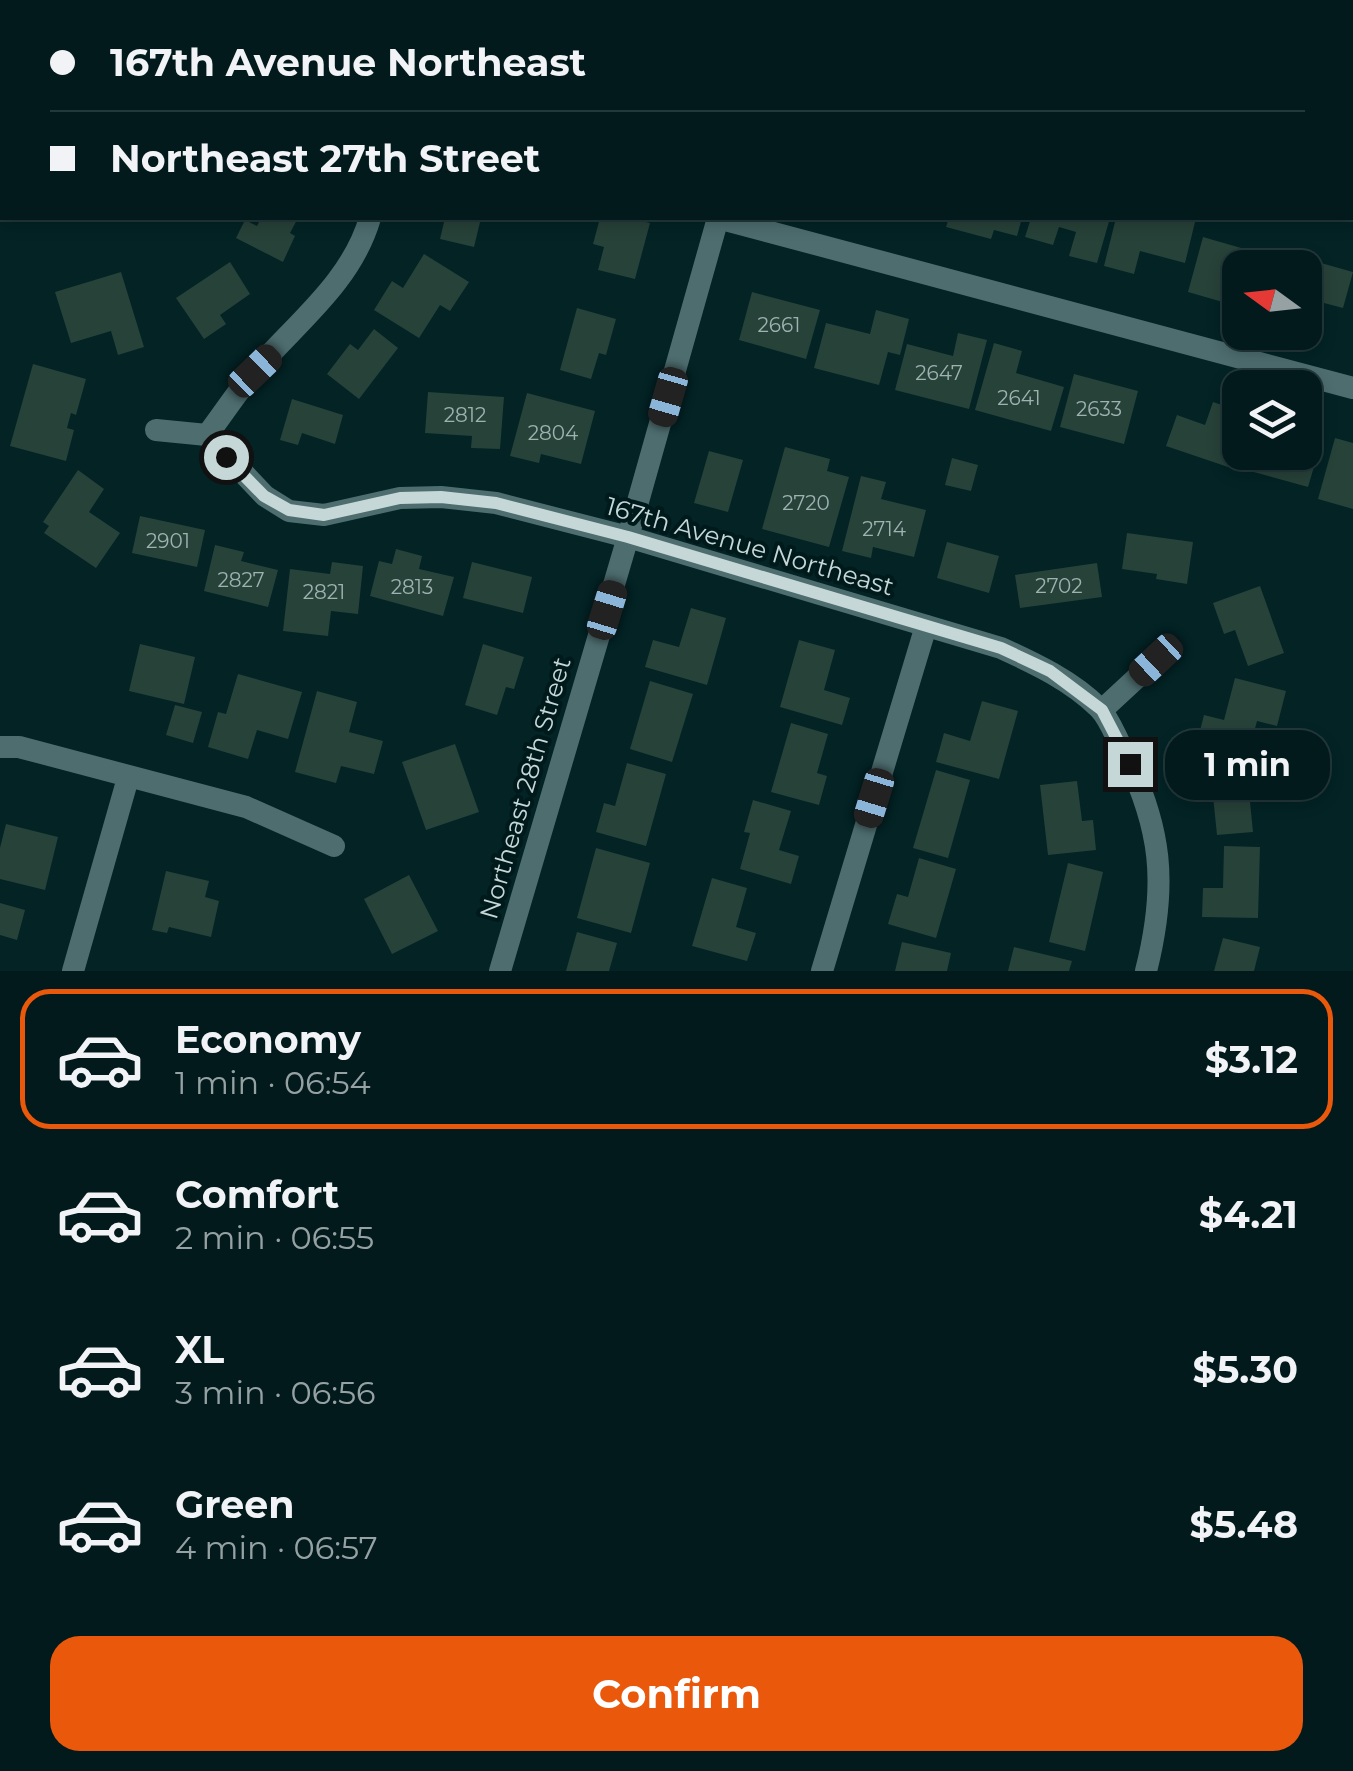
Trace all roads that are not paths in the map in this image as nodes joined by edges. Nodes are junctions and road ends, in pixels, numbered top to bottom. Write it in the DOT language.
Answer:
graph roads {
  1 [pos="369,220"];
  2 [pos="717,220"];
  3 [pos="725,220"];
  4 [pos="1353,388"];
  5 [pos="156,430"];
  6 [pos="207,435"];
  7 [pos="628,537"];
  8 [pos="926,626"];
  9 [pos="1156,660"];
  10 [pos="1102,710"];
  11 [pos="0,746"];
  12 [pos="128,778"];
  13 [pos="334,846"];
  14 [pos="73,971"];
  15 [pos="500,971"];
  16 [pos="822,971"];
  17 [pos="1146,971"];
  1 -- 6 [label="street"];
  2 -- 7 [label="street, Northeast 28th Street"];
  3 -- 4 [label="street"];
  5 -- 6 [label="street"];
  6 -- 7 [label="street, 167th Avenue Northeast"];
  7 -- 8 [label="street, 167th Avenue Northeast"];
  7 -- 15 [label="street, Northeast 28th Street"];
  8 -- 10 [label="street, 167th Avenue Northeast"];
  8 -- 16 [label="street"];
  9 -- 10 [label="street"];
  10 -- 17 [label="street"];
  11 -- 12 [label="street"];
  12 -- 13 [label="street"];
  12 -- 14 [label="street"];
}
